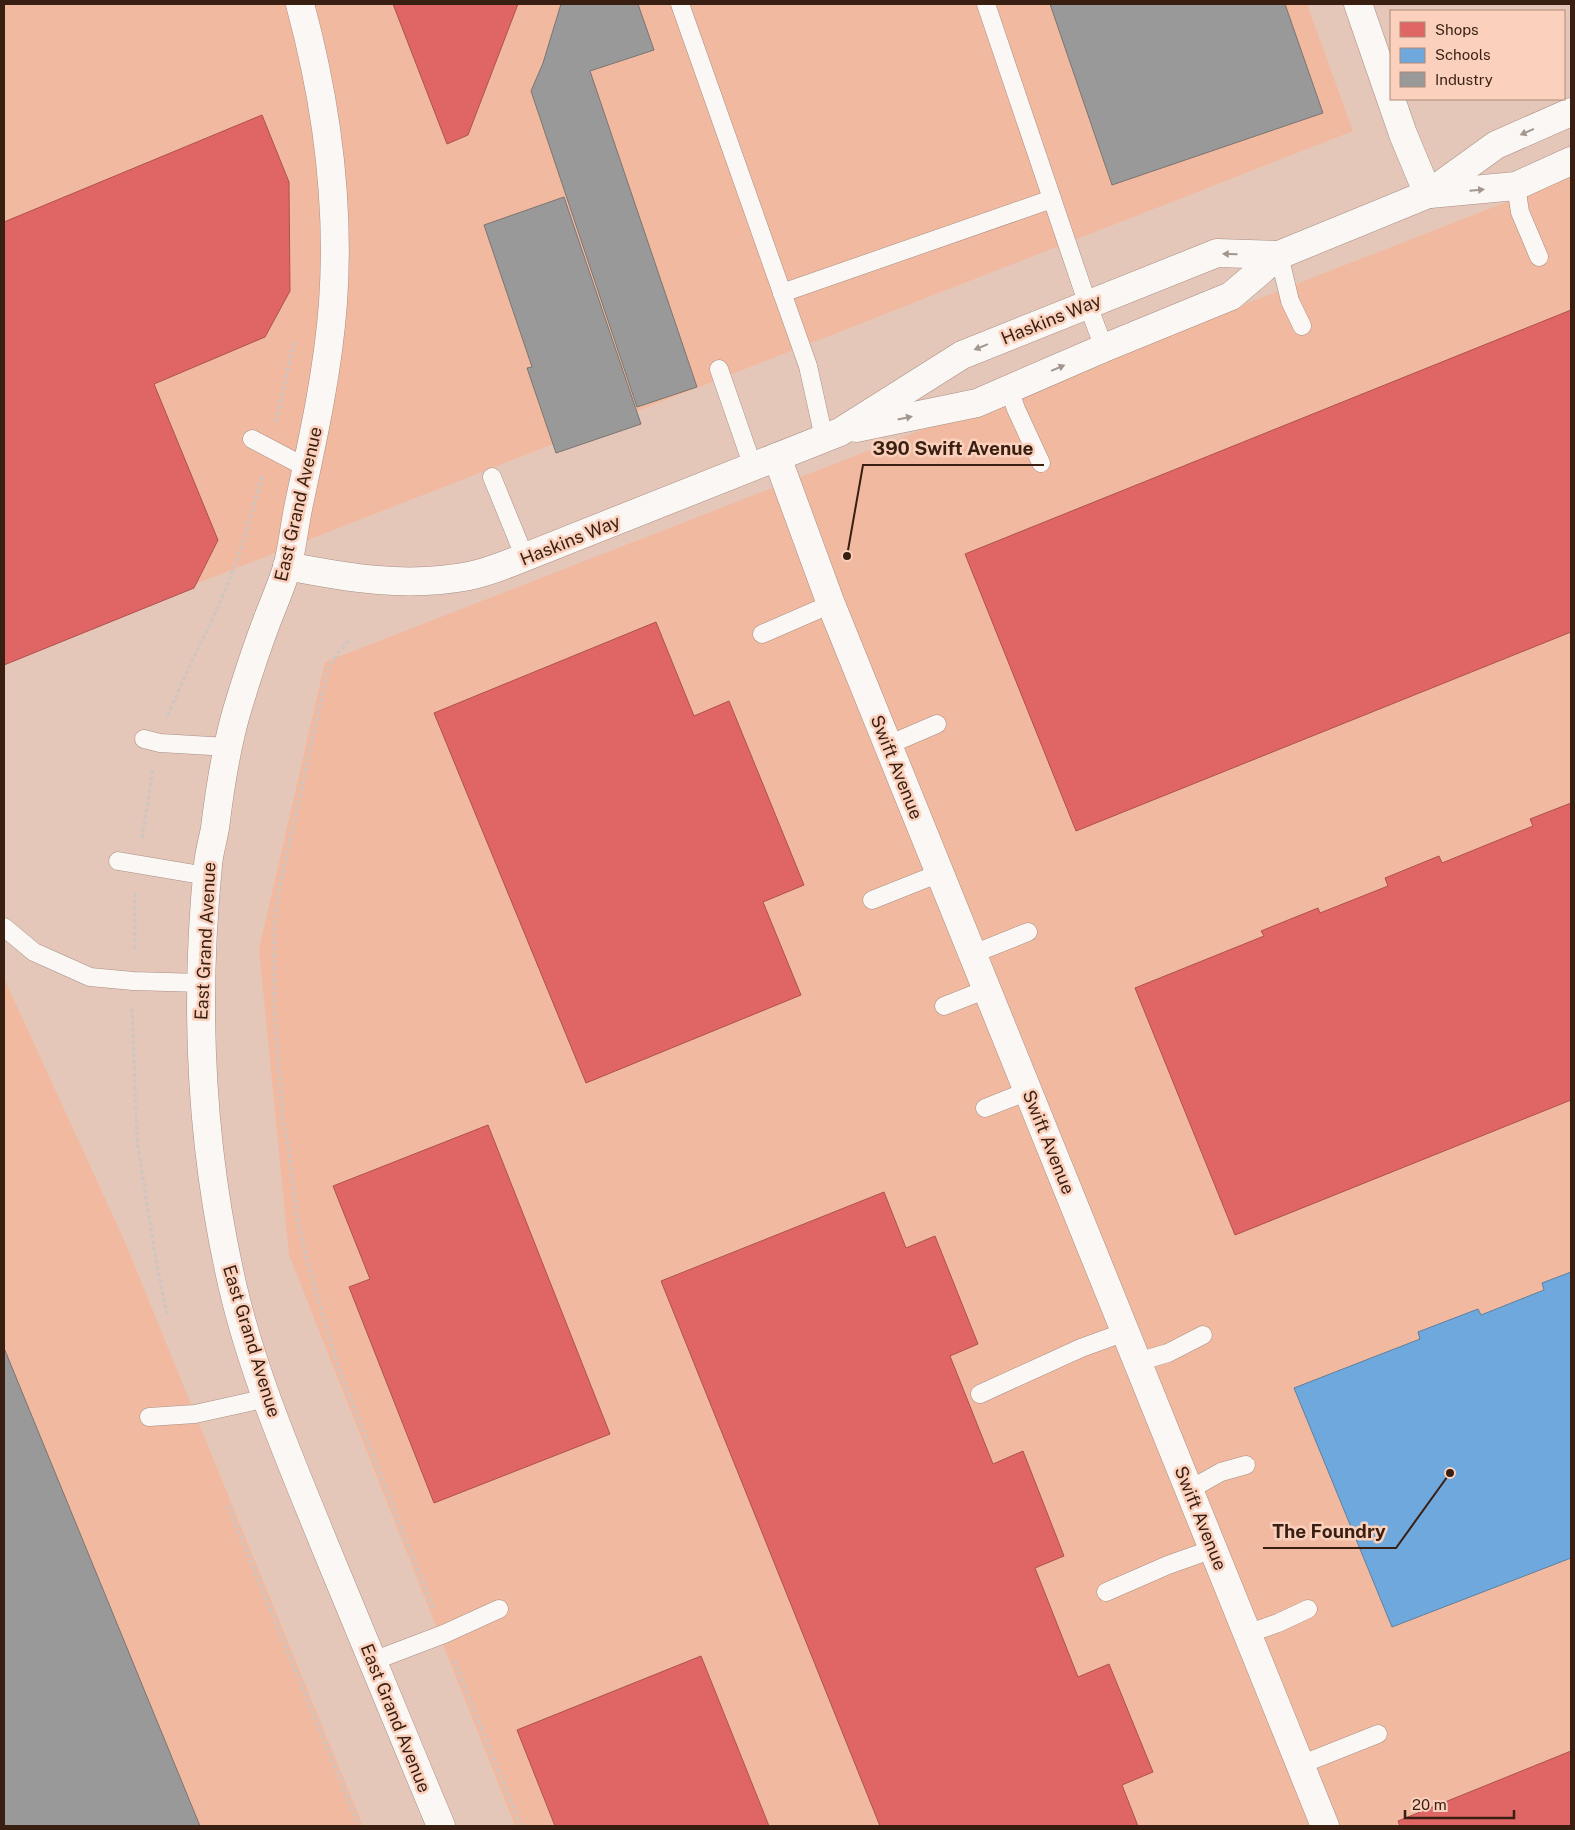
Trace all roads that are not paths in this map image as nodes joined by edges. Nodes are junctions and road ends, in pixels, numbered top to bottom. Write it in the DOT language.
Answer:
graph roads {
  1 [pos="300,4"];
  2 [pos="986,4"];
  3 [pos="1358,4"];
  4 [pos="683,5"];
  5 [pos="1390,96"];
  6 [pos="1391,100"];
  7 [pos="1571,112"];
  8 [pos="1571,161"];
  9 [pos="1516,186"];
  10 [pos="1428,194"];
  11 [pos="1052,199"];
  12 [pos="1279,255"];
  13 [pos="1539,258"];
  14 [pos="782,293"];
  15 [pos="1088,305"];
  16 [pos="1302,326"];
  17 [pos="1104,348"];
  18 [pos="719,369"];
  19 [pos="1009,389"];
  20 [pos="832,435"];
  21 [pos="252,439"];
  22 [pos="765,462"];
  23 [pos="1041,463"];
  24 [pos="307,468"];
  25 [pos="492,477"];
  26 [pos="525,558"];
  27 [pos="287,566"];
  28 [pos="831,604"];
  29 [pos="762,634"];
  30 [pos="936,724"];
  31 [pos="144,739"];
  32 [pos="888,745"];
  33 [pos="228,747"];
  34 [pos="118,860"];
  35 [pos="940,873"];
  36 [pos="207,876"];
  37 [pos="872,900"];
  38 [pos="4,927"];
  39 [pos="1028,932"];
  40 [pos="973,954"];
  41 [pos="201,983"];
  42 [pos="987,988"];
  43 [pos="944,1006"];
  44 [pos="1028,1091"];
  45 [pos="985,1108"];
  46 [pos="1126,1332"];
  47 [pos="1204,1335"];
  48 [pos="1138,1362"];
  49 [pos="980,1394"];
  50 [pos="267,1398"];
  51 [pos="149,1417"];
  52 [pos="1246,1465"];
  53 [pos="1189,1490"];
  54 [pos="1213,1549"];
  55 [pos="1106,1592"];
  56 [pos="499,1609"];
  57 [pos="1308,1609"];
  58 [pos="1248,1634"];
  59 [pos="373,1661"];
  60 [pos="1378,1734"];
  61 [pos="1300,1765"];
  62 [pos="1318,1824"];
  63 [pos="441,1826"];
  1 -- 24 [label="street, East Grand Avenue"];
  2 -- 11 [label="lane"];
  3 -- 5 [label="street"];
  4 -- 14 [label="lane"];
  6 -- 10 [label="street"];
  7 -- 10 [label="street, Haskins Way, one-way"];
  8 -- 9 [label="street, Haskins Way"];
  10 -- 9 [label="street, Haskins Way, one-way"];
  9 -- 13 [label="lane"];
  10 -- 12 [label="street, Haskins Way"];
  11 -- 14 [label="lane"];
  11 -- 15 [label="lane"];
  12 -- 15 [label="street, Haskins Way, one-way"];
  12 -- 16 [label="lane"];
  12 -- 17 [label="street, Haskins Way"];
  14 -- 20 [label="lane"];
  15 -- 17 [label="lane"];
  15 -- 20 [label="street, Haskins Way, one-way"];
  19 -- 17 [label="street, Haskins Way, one-way"];
  18 -- 22 [label="lane"];
  20 -- 19 [label="street, Haskins Way, one-way"];
  19 -- 23 [label="lane"];
  20 -- 22 [label="street, Haskins Way"];
  21 -- 24 [label="lane"];
  22 -- 26 [label="street, Haskins Way"];
  22 -- 28 [label="street, Swift Avenue"];
  24 -- 27 [label="street, East Grand Avenue"];
  25 -- 26 [label="lane"];
  26 -- 27 [label="street, Haskins Way"];
  27 -- 33 [label="street, East Grand Avenue"];
  28 -- 29 [label="lane"];
  28 -- 32 [label="street, Swift Avenue"];
  30 -- 32 [label="lane"];
  31 -- 33 [label="lane"];
  32 -- 35 [label="street, Swift Avenue"];
  33 -- 36 [label="street, East Grand Avenue"];
  34 -- 36 [label="lane"];
  35 -- 37 [label="lane"];
  35 -- 40 [label="street, Swift Avenue"];
  36 -- 41 [label="street, East Grand Avenue"];
  38 -- 41 [label="lane"];
  39 -- 40 [label="lane"];
  40 -- 42 [label="street, Swift Avenue"];
  41 -- 50 [label="street, East Grand Avenue"];
  42 -- 43 [label="lane"];
  42 -- 44 [label="street, Swift Avenue"];
  44 -- 45 [label="lane"];
  44 -- 46 [label="street, Swift Avenue"];
  46 -- 48 [label="street, Swift Avenue"];
  46 -- 49 [label="lane"];
  47 -- 48 [label="lane"];
  48 -- 53 [label="street, Swift Avenue"];
  50 -- 51 [label="lane"];
  50 -- 59 [label="street, East Grand Avenue"];
  52 -- 53 [label="lane"];
  53 -- 54 [label="street, Swift Avenue"];
  54 -- 55 [label="lane"];
  54 -- 58 [label="street, Swift Avenue"];
  56 -- 59 [label="lane"];
  57 -- 58 [label="lane"];
  58 -- 61 [label="street, Swift Avenue"];
  59 -- 63 [label="street, East Grand Avenue"];
  60 -- 61 [label="lane"];
  61 -- 62 [label="street, Swift Avenue"];
}
